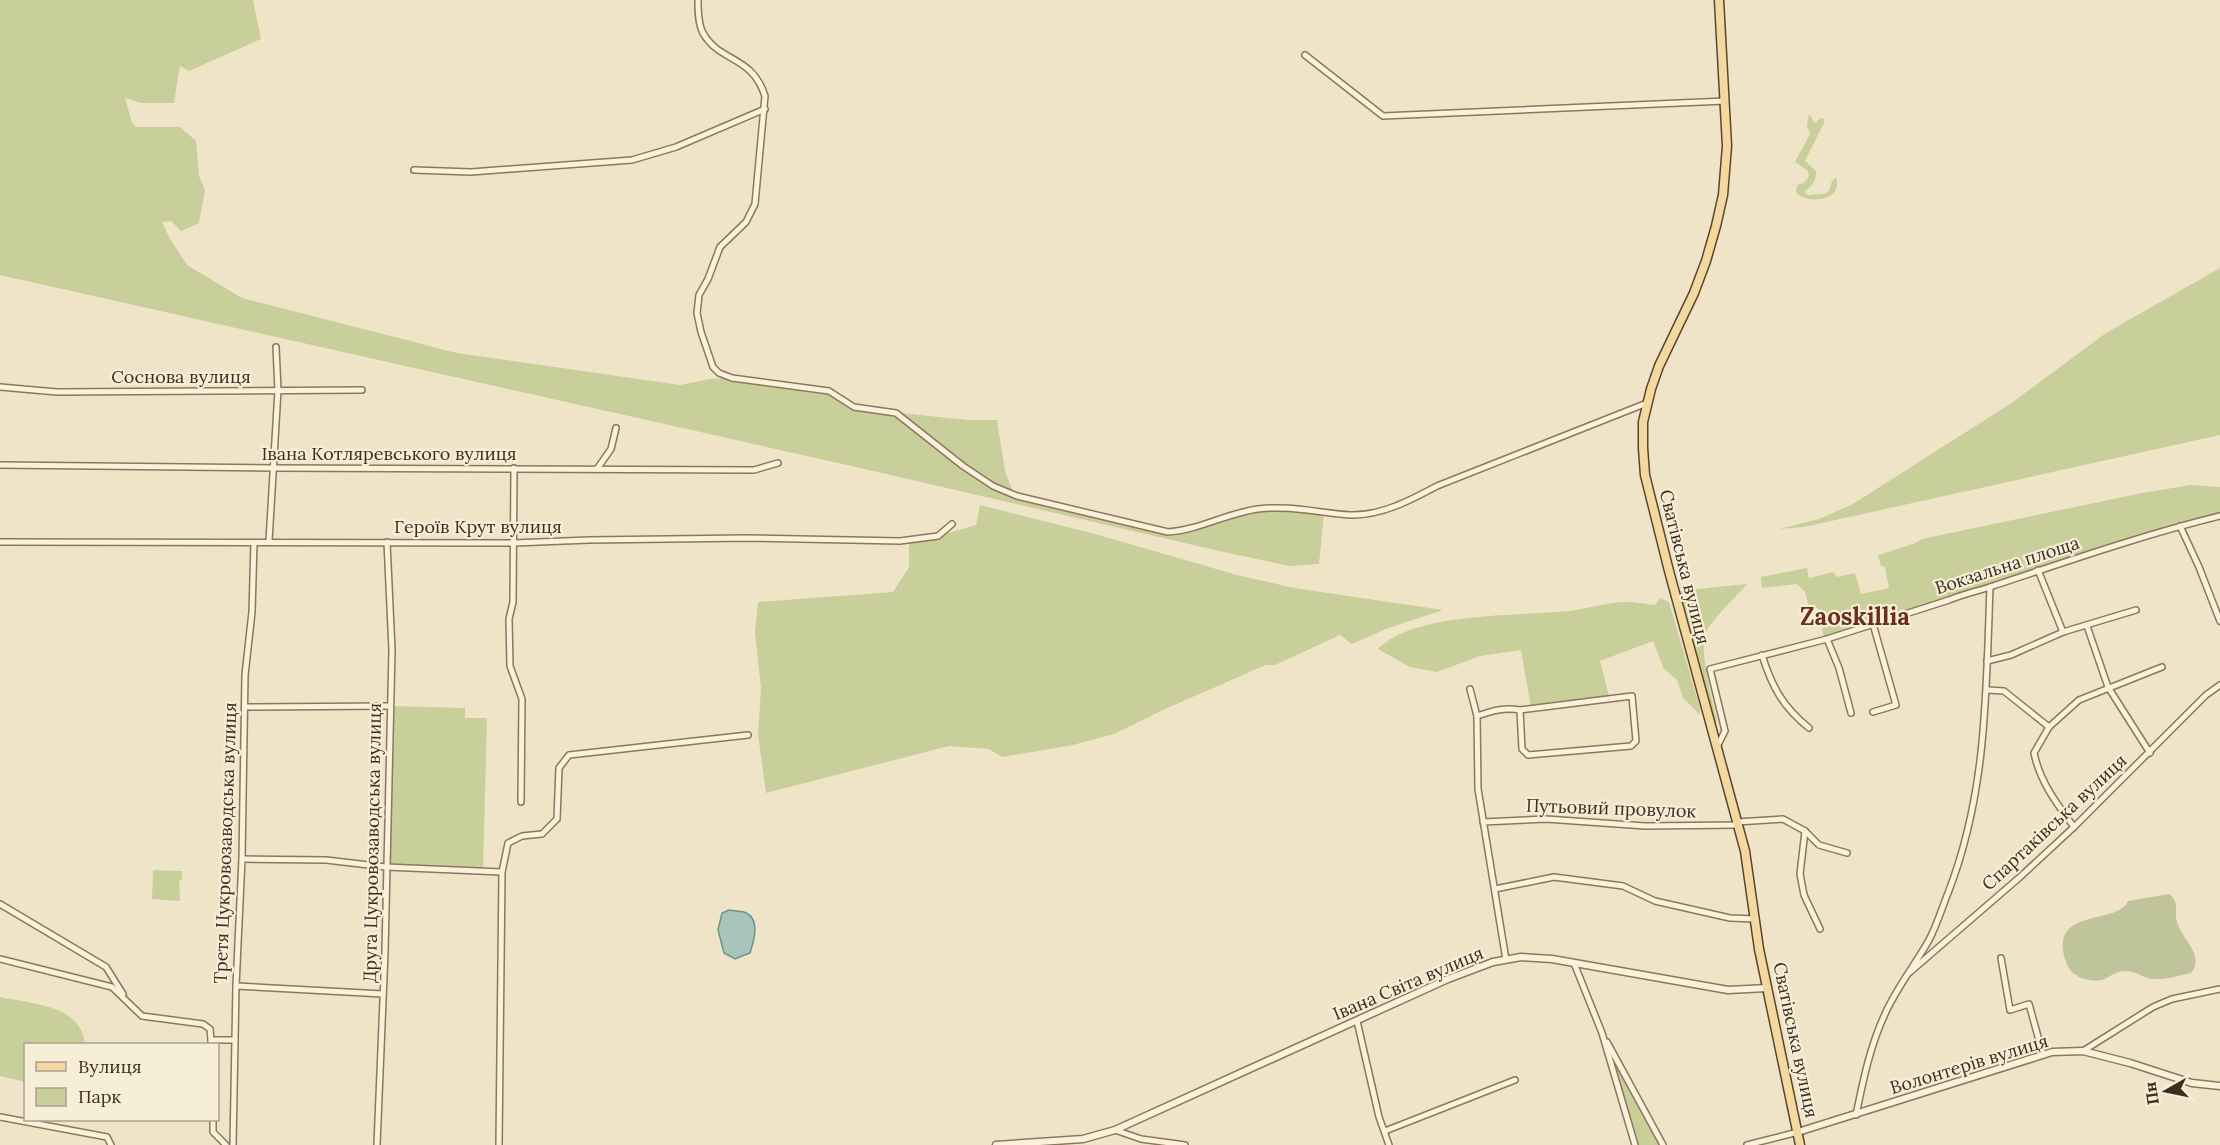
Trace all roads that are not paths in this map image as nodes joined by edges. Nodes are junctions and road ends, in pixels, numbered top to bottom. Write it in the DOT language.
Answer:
graph roads {
  1 [pos="698,0"];
  2 [pos="1719,0"];
  3 [pos="1305,55"];
  4 [pos="1725,101"];
  5 [pos="765,109"];
  6 [pos="414,170"];
  7 [pos="276,347"];
  8 [pos="0,387"];
  9 [pos="278,390"];
  10 [pos="362,390"];
  11 [pos="1647,403"];
  12 [pos="616,428"];
  13 [pos="777,463"];
  14 [pos="0,465"];
  15 [pos="272,468"];
  16 [pos="514,468"];
  17 [pos="597,470"];
  18 [pos="2220,516"];
  19 [pos="952,524"];
  20 [pos="2180,526"];
  21 [pos="269,541"];
  22 [pos="0,542"];
  23 [pos="387,542"];
  24 [pos="254,543"];
  25 [pos="514,543"];
  26 [pos="2038,570"];
  27 [pos="1990,587"];
  28 [pos="2136,610"];
  29 [pos="2220,621"];
  30 [pos="1873,624"];
  31 [pos="2087,626"];
  32 [pos="2063,632"];
  33 [pos="1827,639"];
  34 [pos="1762,655"];
  35 [pos="1987,661"];
  36 [pos="2162,667"];
  37 [pos="2220,685"];
  38 [pos="2108,687"];
  39 [pos="1470,688"];
  40 [pos="1988,690"];
  41 [pos="245,706"];
  42 [pos="390,706"];
  43 [pos="1520,710"];
  44 [pos="1874,712"];
  45 [pos="1851,713"];
  46 [pos="1477,716"];
  47 [pos="2049,727"];
  48 [pos="1809,728"];
  49 [pos="748,735"];
  50 [pos="1717,747"];
  51 [pos="2150,753"];
  52 [pos="521,802"];
  53 [pos="1483,822"];
  54 [pos="1738,824"];
  55 [pos="2074,827"];
  56 [pos="1805,831"];
  57 [pos="1847,853"];
  58 [pos="242,860"];
  59 [pos="386,867"];
  60 [pos="502,872"];
  61 [pos="1495,889"];
  62 [pos="0,904"];
  63 [pos="1755,919"];
  64 [pos="1820,929"];
  65 [pos="0,958"];
  66 [pos="2001,958"];
  67 [pos="1506,960"];
  68 [pos="1574,963"];
  69 [pos="1905,977"];
  70 [pos="236,986"];
  71 [pos="1767,988"];
  72 [pos="2220,988"];
  73 [pos="383,994"];
  74 [pos="125,998"];
  75 [pos="1358,1021"];
  76 [pos="1602,1033"];
  77 [pos="235,1040"];
  78 [pos="212,1042"];
  79 [pos="2083,1051"];
  80 [pos="2043,1055"];
  81 [pos="1515,1080"];
  82 [pos="2220,1086"];
  83 [pos="1856,1115"];
  84 [pos="0,1117"];
  85 [pos="213,1121"];
  86 [pos="1115,1130"];
  87 [pos="1385,1131"];
  88 [pos="1798,1132"];
  89 [pos="111,1145"];
  90 [pos="226,1145"];
  91 [pos="233,1145"];
  92 [pos="377,1145"];
  93 [pos="499,1145"];
  94 [pos="996,1145"];
  95 [pos="1185,1145"];
  96 [pos="1389,1145"];
  97 [pos="1635,1145"];
  98 [pos="1663,1145"];
  99 [pos="1747,1145"];
  100 [pos="1800,1145"];
  1 -- 5 [label="street"];
  2 -- 4 [label="main road, Сватівська вулиця"];
  3 -- 4 [label="street"];
  4 -- 11 [label="main road, Сватівська вулиця"];
  5 -- 6 [label="street"];
  5 -- 11 [label="street"];
  7 -- 9 [label="street"];
  8 -- 9 [label="street, Соснова вулиця"];
  9 -- 10 [label="street, Соснова вулиця"];
  9 -- 15 [label="street"];
  11 -- 50 [label="main road, Сватівська вулиця"];
  12 -- 17 [label="street"];
  13 -- 17 [label="street, Івана Котляревського вулиця"];
  14 -- 15 [label="street, Івана Котляревського вулиця"];
  15 -- 16 [label="street, Івана Котляревського вулиця"];
  15 -- 21 [label="street"];
  16 -- 17 [label="street, Івана Котляревського вулиця"];
  16 -- 25 [label="street"];
  18 -- 20 [label="street, Вокзальна площа"];
  19 -- 25 [label="street, Героїв Крут вулиця"];
  20 -- 26 [label="street, Вокзальна площа"];
  20 -- 29 [label="street"];
  21 -- 23 [label="street, Героїв Крут вулиця"];
  21 -- 24 [label="street, Героїв Крут вулиця"];
  22 -- 24 [label="street, Героїв Крут вулиця"];
  23 -- 25 [label="street, Героїв Крут вулиця"];
  23 -- 42 [label="street, Друга Цукровозаводська вулиця"];
  24 -- 41 [label="street, Третя Цукровозаводська вулиця"];
  25 -- 52 [label="street"];
  26 -- 27 [label="street, Вокзальна площа"];
  26 -- 32 [label="street"];
  27 -- 30 [label="street, Вокзальна площа"];
  27 -- 35 [label="street"];
  28 -- 31 [label="street"];
  30 -- 33 [label="street, Вокзальна площа"];
  30 -- 44 [label="street"];
  31 -- 32 [label="street"];
  31 -- 38 [label="street"];
  32 -- 35 [label="street"];
  33 -- 34 [label="street, Вокзальна площа"];
  33 -- 45 [label="street"];
  34 -- 48 [label="street"];
  34 -- 50 [label="street, Вокзальна площа"];
  35 -- 40 [label="street"];
  36 -- 38 [label="street"];
  37 -- 51 [label="street, Спартаківська вулиця"];
  38 -- 47 [label="street"];
  38 -- 51 [label="street"];
  39 -- 46 [label="street"];
  40 -- 47 [label="street"];
  40 -- 69 [label="street"];
  41 -- 42 [label="street"];
  41 -- 58 [label="street, Третя Цукровозаводська вулиця"];
  42 -- 59 [label="street, Друга Цукровозаводська вулиця"];
  43 -- 43 [label="street"];
  43 -- 46 [label="street"];
  46 -- 53 [label="street"];
  47 -- 55 [label="street"];
  49 -- 60 [label="street"];
  50 -- 54 [label="main road, Сватівська вулиця"];
  51 -- 55 [label="street, Спартаківська вулиця"];
  53 -- 54 [label="street, Путьовий провулок"];
  53 -- 61 [label="street"];
  54 -- 56 [label="street, Путьовий провулок"];
  54 -- 63 [label="main road, Сватівська вулиця"];
  55 -- 69 [label="street, Спартаківська вулиця"];
  56 -- 57 [label="street, Путьовий провулок"];
  56 -- 64 [label="street"];
  58 -- 59 [label="street"];
  58 -- 70 [label="street, Третя Цукровозаводська вулиця"];
  59 -- 60 [label="street"];
  59 -- 73 [label="street, Друга Цукровозаводська вулиця"];
  60 -- 93 [label="street"];
  61 -- 63 [label="street"];
  61 -- 67 [label="street"];
  62 -- 74 [label="street"];
  63 -- 71 [label="main road, Сватівська вулиця"];
  65 -- 74 [label="street"];
  66 -- 80 [label="street"];
  67 -- 68 [label="street, Івана Світа вулиця"];
  67 -- 75 [label="street, Івана Світа вулиця"];
  68 -- 71 [label="street, Івана Світа вулиця"];
  68 -- 76 [label="street"];
  69 -- 83 [label="street"];
  70 -- 73 [label="street"];
  70 -- 77 [label="street, Третя Цукровозаводська вулиця"];
  71 -- 88 [label="main road, Сватівська вулиця"];
  72 -- 79 [label="street"];
  73 -- 92 [label="street, Друга Цукровозаводська вулиця"];
  74 -- 78 [label="street"];
  75 -- 86 [label="street, Івана Світа вулиця"];
  75 -- 87 [label="street"];
  76 -- 97 [label="street"];
  76 -- 98 [label="street"];
  77 -- 78 [label="street"];
  77 -- 91 [label="street, Третя Цукровозаводська вулиця"];
  79 -- 80 [label="street, Волонтерів вулиця"];
  79 -- 82 [label="street, Волонтерів вулиця"];
  80 -- 83 [label="street, Волонтерів вулиця"];
  81 -- 87 [label="street"];
  83 -- 88 [label="street, Волонтерів вулиця"];
  84 -- 89 [label="street"];
  85 -- 90 [label="street"];
  86 -- 94 [label="street, Івана Світа вулиця"];
  86 -- 95 [label="street"];
  87 -- 96 [label="street"];
  88 -- 99 [label="street"];
  88 -- 100 [label="main road, Сватівська вулиця"];
}
